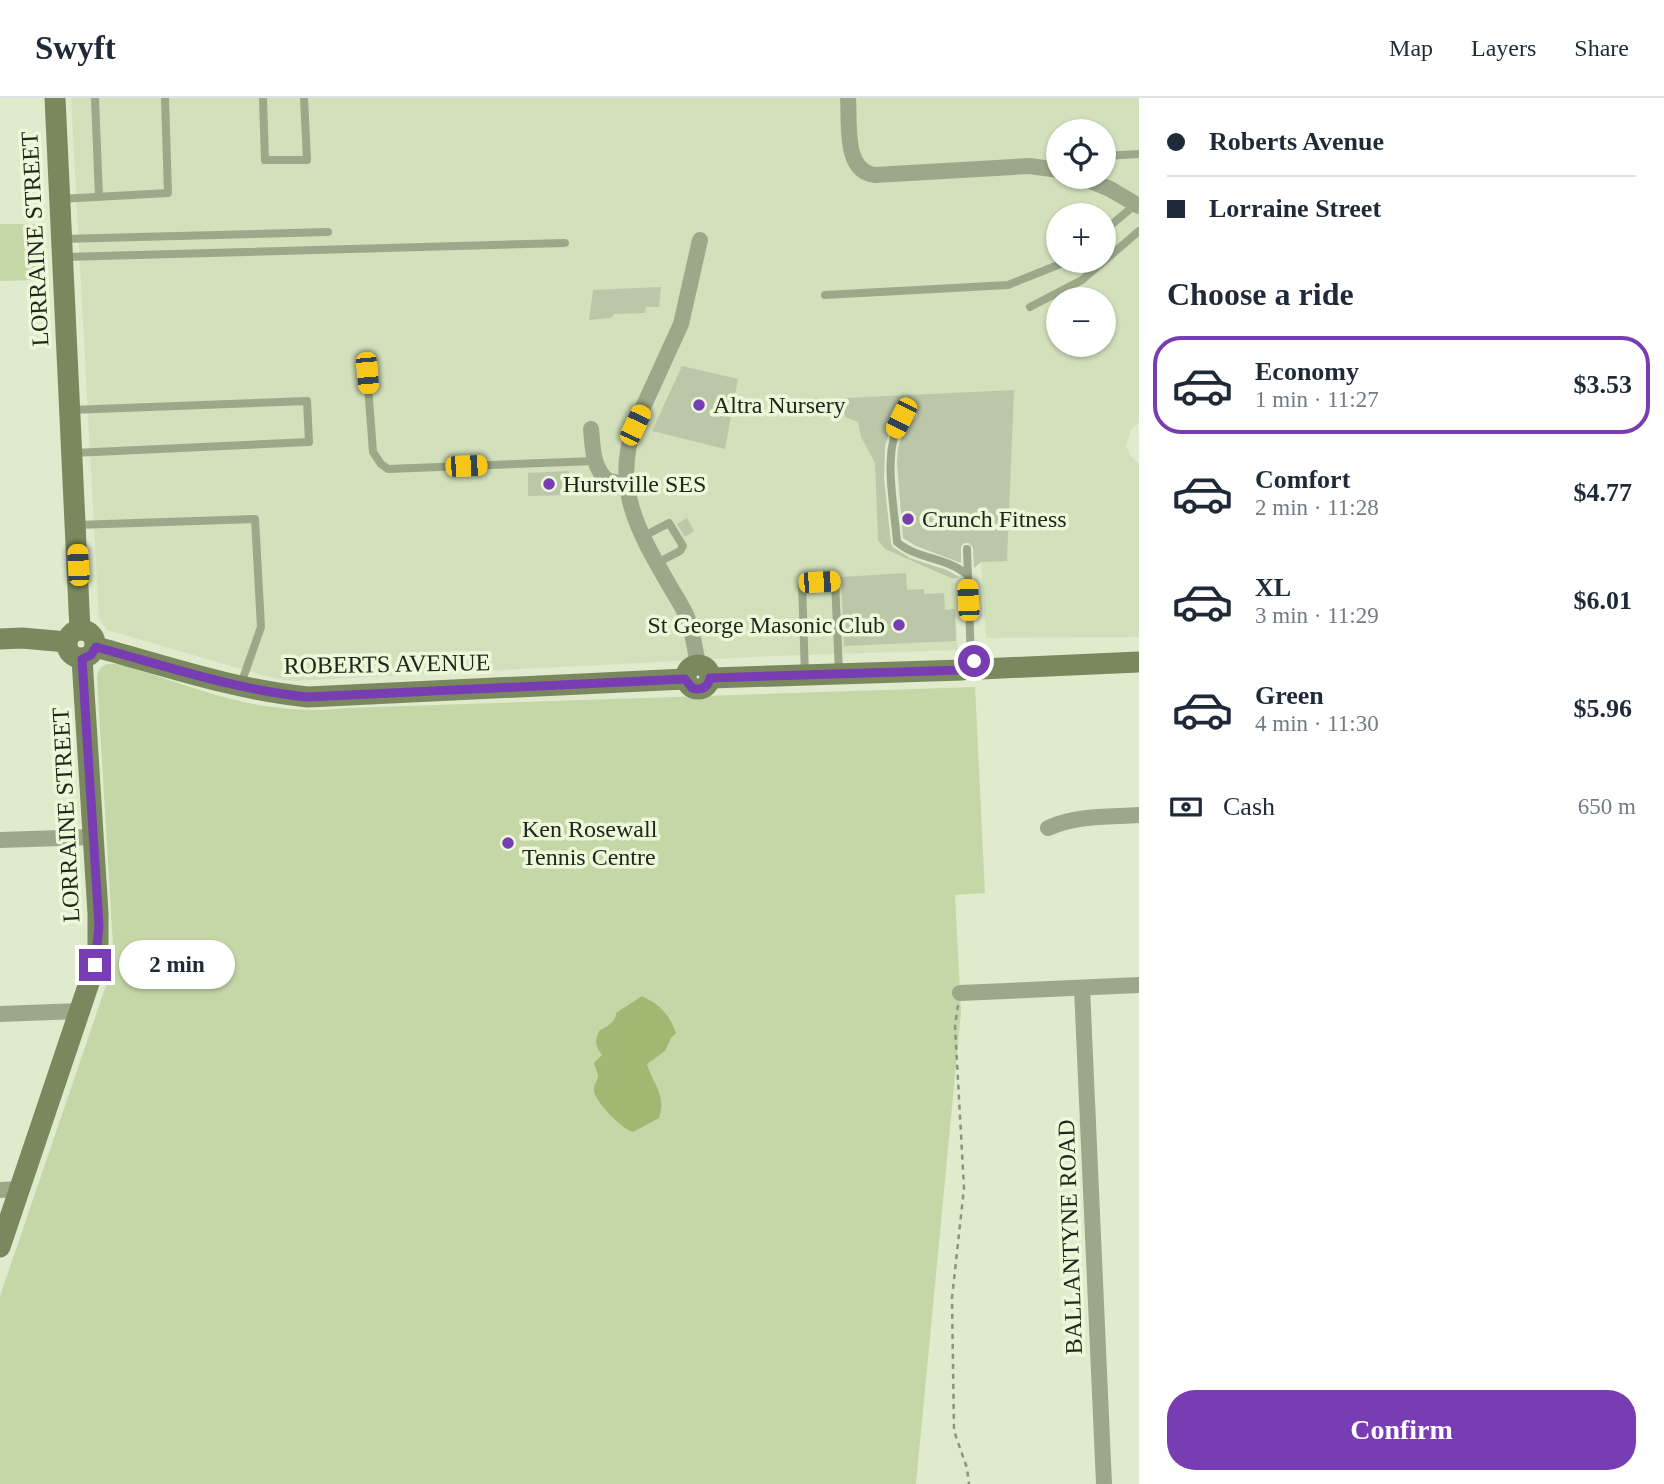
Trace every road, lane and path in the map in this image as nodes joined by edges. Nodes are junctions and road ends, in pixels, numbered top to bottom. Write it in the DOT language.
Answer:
graph roads {
  1 [pos="55,98"];
  2 [pos="96,98"];
  3 [pos="165,98"];
  4 [pos="263,98"];
  5 [pos="304,98"];
  6 [pos="848,98"];
  7 [pos="1139,154"];
  8 [pos="1116,155"];
  9 [pos="1046,167"];
  10 [pos="1112,189"];
  11 [pos="99,197"];
  12 [pos="59,200"];
  13 [pos="1137,205"];
  14 [pos="1116,222"];
  15 [pos="1139,231"];
  16 [pos="328,232"];
  17 [pos="700,240"];
  18 [pos="565,243"];
  19 [pos="62,248"];
  20 [pos="1046,270"];
  21 [pos="825,295"];
  22 [pos="1030,307"];
  23 [pos="367,373"];
  24 [pos="70,410"];
  25 [pos="911,415"];
  26 [pos="591,429"];
  27 [pos="72,453"];
  28 [pos="595,461"];
  29 [pos="626,484"];
  30 [pos="76,525"];
  31 [pos="642,537"];
  32 [pos="967,549"];
  33 [pos="657,563"];
  34 [pos="966,574"];
  35 [pos="74,636"];
  36 [pos="0,639"];
  37 [pos="89,653"];
  38 [pos="1139,662"];
  39 [pos="971,666"];
  40 [pos="698,674"];
  41 [pos="839,674"];
  42 [pos="805,675"];
  43 [pos="240,686"];
  44 [pos="1139,815"];
  45 [pos="1048,828"];
  46 [pos="92,837"];
  47 [pos="0,840"];
  48 [pos="1139,985"];
  49 [pos="1082,988"];
  50 [pos="960,993"];
  51 [pos="79,1011"];
  52 [pos="0,1014"];
  53 [pos="10,1189"];
  54 [pos="0,1247"];
  55 [pos="969,1484"];
  56 [pos="1104,1484"];
  1 -- 12 [label="street, LORRAINE STREET"];
  2 -- 11 [label="lane"];
  3 -- 11 [label="lane"];
  4 -- 5 [label="lane"];
  6 -- 9 [label="street"];
  7 -- 8 [label="lane"];
  10 -- 13 [label="street"];
  11 -- 12 [label="lane"];
  12 -- 19 [label="street, LORRAINE STREET"];
  13 -- 14 [label="lane"];
  15 -- 22 [label="lane"];
  16 -- 19 [label="lane"];
  17 -- 29 [label="street"];
  18 -- 19 [label="lane"];
  19 -- 24 [label="street, LORRAINE STREET"];
  20 -- 21 [label="lane"];
  23 -- 28 [label="lane"];
  24 -- 27 [label="street, LORRAINE STREET"];
  24 -- 27 [label="lane"];
  25 -- 34 [label="lane"];
  26 -- 28 [label="street"];
  27 -- 30 [label="street, LORRAINE STREET"];
  28 -- 29 [label="street"];
  29 -- 31 [label="street"];
  30 -- 35 [label="street, LORRAINE STREET"];
  30 -- 43 [label="lane"];
  31 -- 33 [label="street"];
  31 -- 33 [label="lane"];
  32 -- 34 [label="lane"];
  33 -- 40 [label="street"];
  34 -- 39 [label="lane"];
  35 -- 36 [label="street"];
  35 -- 37 [label="street"];
  37 -- 43 [label="street, ROBERTS AVENUE"];
  37 -- 46 [label="street, LORRAINE STREET"];
  38 -- 39 [label="street, ROBERTS AVENUE"];
  39 -- 41 [label="street, ROBERTS AVENUE"];
  40 -- 42 [label="street, ROBERTS AVENUE"];
  40 -- 43 [label="street, ROBERTS AVENUE"];
  41 -- 42 [label="street, ROBERTS AVENUE"];
  41 -- 42 [label="lane"];
  44 -- 45 [label="street"];
  46 -- 47 [label="street"];
  46 -- 51 [label="street, LORRAINE STREET"];
  48 -- 49 [label="street"];
  49 -- 50 [label="street"];
  49 -- 56 [label="street, BALLANTYNE ROAD"];
  50 -- 55 [label="path"];
  51 -- 52 [label="street"];
  51 -- 53 [label="street, LORRAINE STREET"];
  53 -- 54 [label="street, LORRAINE STREET"];
}
